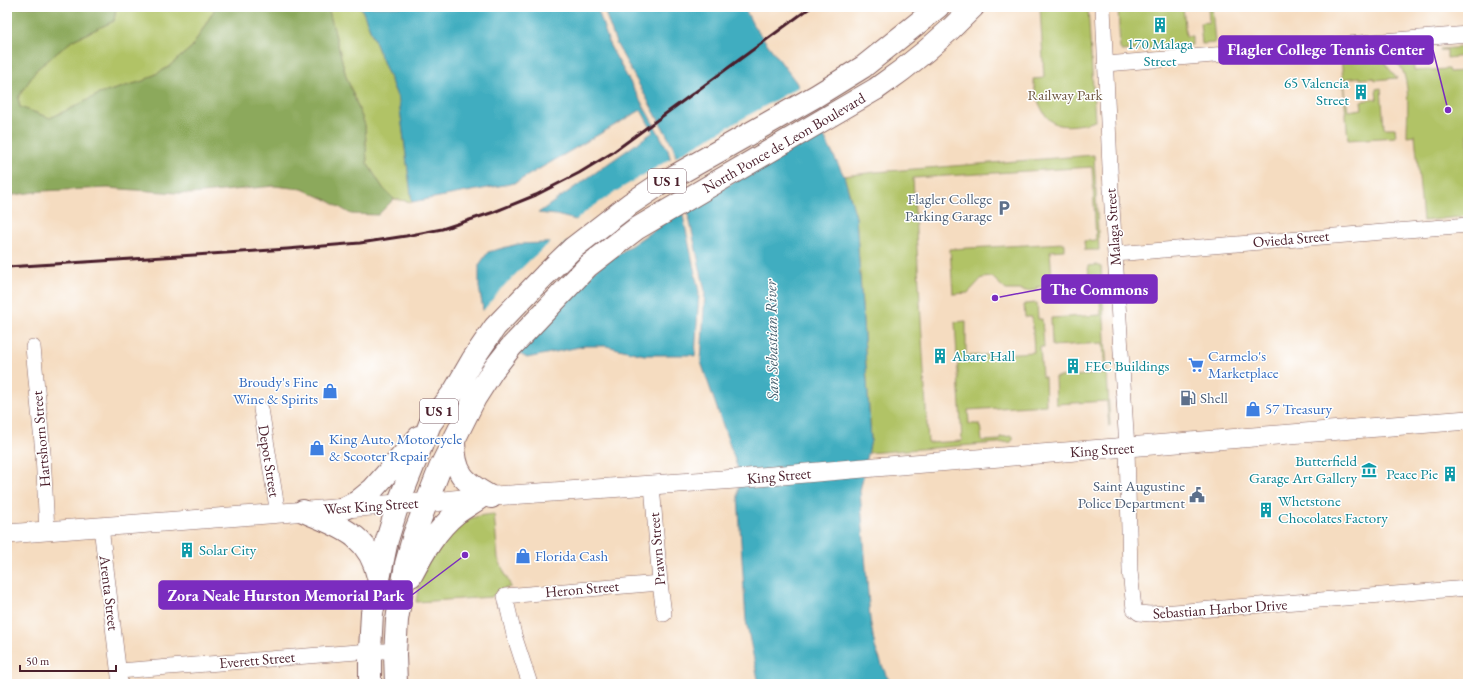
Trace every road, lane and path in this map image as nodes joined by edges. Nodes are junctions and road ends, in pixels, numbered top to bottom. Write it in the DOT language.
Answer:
graph roads {
  1 [pos="938,7"];
  2 [pos="973,7"];
  3 [pos="1103,7"];
  4 [pos="1468,34"];
  5 [pos="889,47"];
  6 [pos="1106,64"];
  7 [pos="906,68"];
  8 [pos="1468,225"];
  9 [pos="1115,254"];
  10 [pos="33,347"];
  11 [pos="261,409"];
  12 [pos="1468,420"];
  13 [pos="430,424"];
  14 [pos="454,441"];
  15 [pos="1127,448"];
  16 [pos="736,479"];
  17 [pos="652,484"];
  18 [pos="486,497"];
  19 [pos="425,503"];
  20 [pos="398,504"];
  21 [pos="345,508"];
  22 [pos="303,512"];
  23 [pos="278,514"];
  24 [pos="101,527"];
  25 [pos="47,531"];
  26 [pos="7,534"];
  27 [pos="378,577"];
  28 [pos="660,583"];
  29 [pos="1468,588"];
  30 [pos="400,598"];
  31 [pos="664,614"];
  32 [pos="370,651"];
  33 [pos="395,651"];
  34 [pos="119,678"];
  35 [pos="370,684"];
  36 [pos="396,684"];
  37 [pos="530,684"];
  1 -- 5 [label="highway, North Ponce de Leon Boulevard / US 1"];
  2 -- 7 [label="highway, North Ponce de Leon Boulevard / US 1"];
  3 -- 6 [label="street, Malaga Street"];
  4 -- 6 [label="street"];
  5 -- 7 [label="highway"];
  5 -- 13 [label="highway, North Ponce de Leon Boulevard / US 1"];
  6 -- 9 [label="street, Malaga Street"];
  7 -- 14 [label="highway, North Ponce de Leon Boulevard / US 1"];
  8 -- 9 [label="street, Ovieda Street"];
  9 -- 15 [label="street, Malaga Street"];
  10 -- 25 [label="street, Hartshorn Street"];
  11 -- 23 [label="street, Depot Street"];
  12 -- 15 [label="main road, King Street"];
  13 -- 20 [label="highway, North Ponce de Leon Boulevard / US 1"];
  13 -- 21 [label="highway"];
  14 -- 18 [label="highway"];
  14 -- 19 [label="highway, North Ponce de Leon Boulevard / US 1"];
  15 -- 16 [label="main road, King Street"];
  15 -- 29 [label="street, Sebastian Harbor Drive"];
  16 -- 17 [label="main road, West King Street"];
  17 -- 18 [label="main road, West King Street"];
  17 -- 28 [label="street, Prawn Street"];
  18 -- 19 [label="main road, West King Street"];
  18 -- 30 [label="highway"];
  19 -- 20 [label="main road, West King Street"];
  19 -- 30 [label="highway, US 1"];
  20 -- 21 [label="main road, West King Street"];
  20 -- 27 [label="highway, US 1"];
  21 -- 22 [label="main road, West King Street"];
  22 -- 23 [label="main road, West King Street"];
  22 -- 27 [label="highway"];
  23 -- 24 [label="main road, West King Street"];
  24 -- 25 [label="main road, West King Street"];
  24 -- 34 [label="street, Arenta Street"];
  25 -- 26 [label="main road, West King Street"];
  27 -- 32 [label="highway, US 1"];
  28 -- 31 [label="street, Prawn Street"];
  28 -- 37 [label="street, Heron Street"];
  30 -- 33 [label="highway, US 1"];
  32 -- 33 [label="street, Everett Street"];
  32 -- 34 [label="street, Everett Street"];
  32 -- 35 [label="highway, US 1"];
  33 -- 36 [label="highway, US 1"];
}
